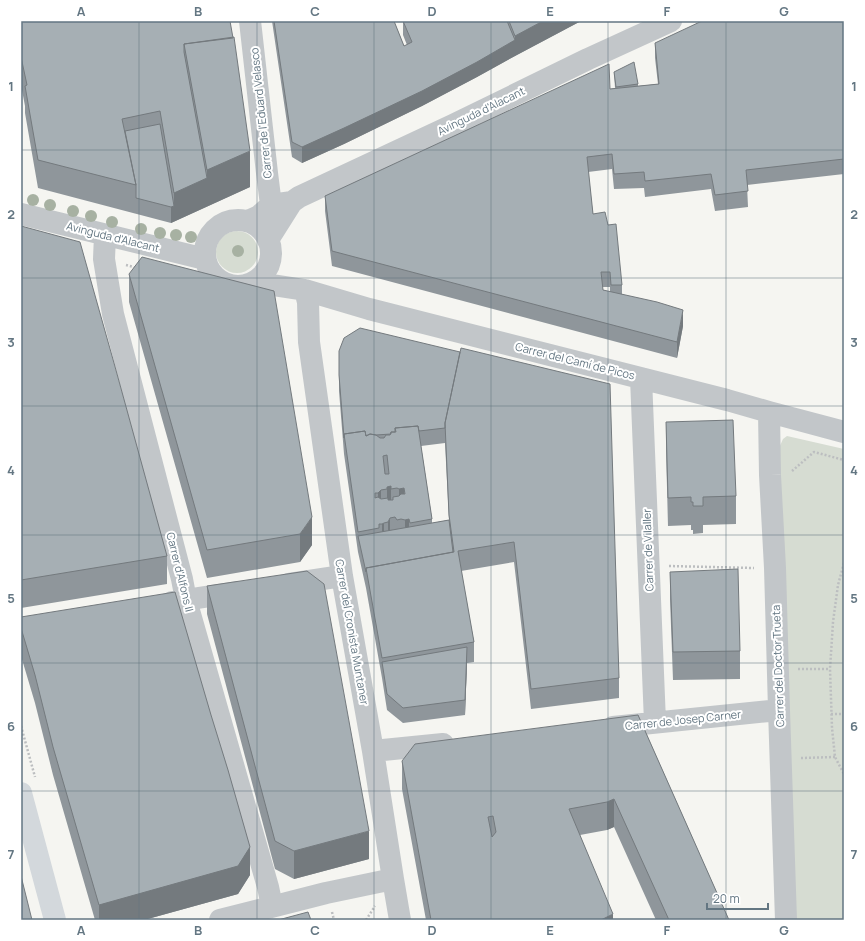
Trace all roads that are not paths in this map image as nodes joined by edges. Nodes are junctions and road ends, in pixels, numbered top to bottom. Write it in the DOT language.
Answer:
graph roads {
  1 [pos="250,21"];
  2 [pos="671,21"];
  3 [pos="282,203"];
  4 [pos="21,214"];
  5 [pos="248,221"];
  6 [pos="105,235"];
  7 [pos="270,249"];
  8 [pos="205,259"];
  9 [pos="253,282"];
  10 [pos="284,286"];
  11 [pos="305,290"];
  12 [pos="335,299"];
  13 [pos="308,342"];
  14 [pos="641,378"];
  15 [pos="769,412"];
  16 [pos="844,432"];
  17 [pos="342,576"];
  18 [pos="186,600"];
  19 [pos="155,605"];
  20 [pos="779,710"];
  21 [pos="655,722"];
  22 [pos="592,729"];
  23 [pos="460,742"];
  24 [pos="373,751"];
  25 [pos="21,793"];
  26 [pos="393,878"];
  27 [pos="272,906"];
  28 [pos="56,920"];
  29 [pos="220,920"];
  30 [pos="400,920"];
  31 [pos="786,920"];
  1 -- 3 [label="street, Carrer de l'Eduard Velasco"];
  2 -- 3 [label="street, Avinguda d'Alacant"];
  3 -- 5 [label="street, Avinguda d'Alacant"];
  3 -- 7 [label="street, Avinguda d'Alacant"];
  4 -- 6 [label="street, Avinguda d'Alacant"];
  5 -- 7 [label="street"];
  5 -- 8 [label="street"];
  6 -- 8 [label="street, Avinguda d'Alacant"];
  6 -- 18 [label="street, Carrer d'Alfons II"];
  7 -- 9 [label="street"];
  7 -- 11 [label="street, Carrer del Camí de Picos"];
  8 -- 9 [label="street"];
  9 -- 10 [label="street, Carrer del Camí de Picos"];
  10 -- 11 [label="street, Carrer del Camí de Picos"];
  10 -- 13 [label="street, Carrer del Cronista Muntaner"];
  11 -- 12 [label="street, Carrer del Camí de Picos"];
  11 -- 13 [label="street, Carrer del Cronista Muntaner"];
  12 -- 13 [label="street"];
  12 -- 14 [label="street, Carrer del Camí de Picos"];
  13 -- 17 [label="street, Carrer del Cronista Muntaner"];
  14 -- 15 [label="street, Carrer del Camí de Picos"];
  14 -- 21 [label="street, Carrer de Vilaller"];
  15 -- 16 [label="street, Carrer del Camí de Picos"];
  15 -- 20 [label="street, Carrer del Doctor Trueta"];
  17 -- 18 [label="street"];
  17 -- 24 [label="street, Carrer del Cronista Muntaner"];
  18 -- 19 [label="street"];
  18 -- 27 [label="street, Carrer d'Alfons II"];
  20 -- 21 [label="street, Carrer de Josep Carner"];
  20 -- 31 [label="street, Carrer del Doctor Trueta"];
  21 -- 22 [label="street, Carrer de Josep Carner"];
  23 -- 24 [label="street"];
  24 -- 26 [label="street, Carrer del Cronista Muntaner"];
  25 -- 28 [label="main road"];
  26 -- 27 [label="street"];
  26 -- 30 [label="street, Carrer del Cronista Muntaner"];
  27 -- 29 [label="street"];
}
